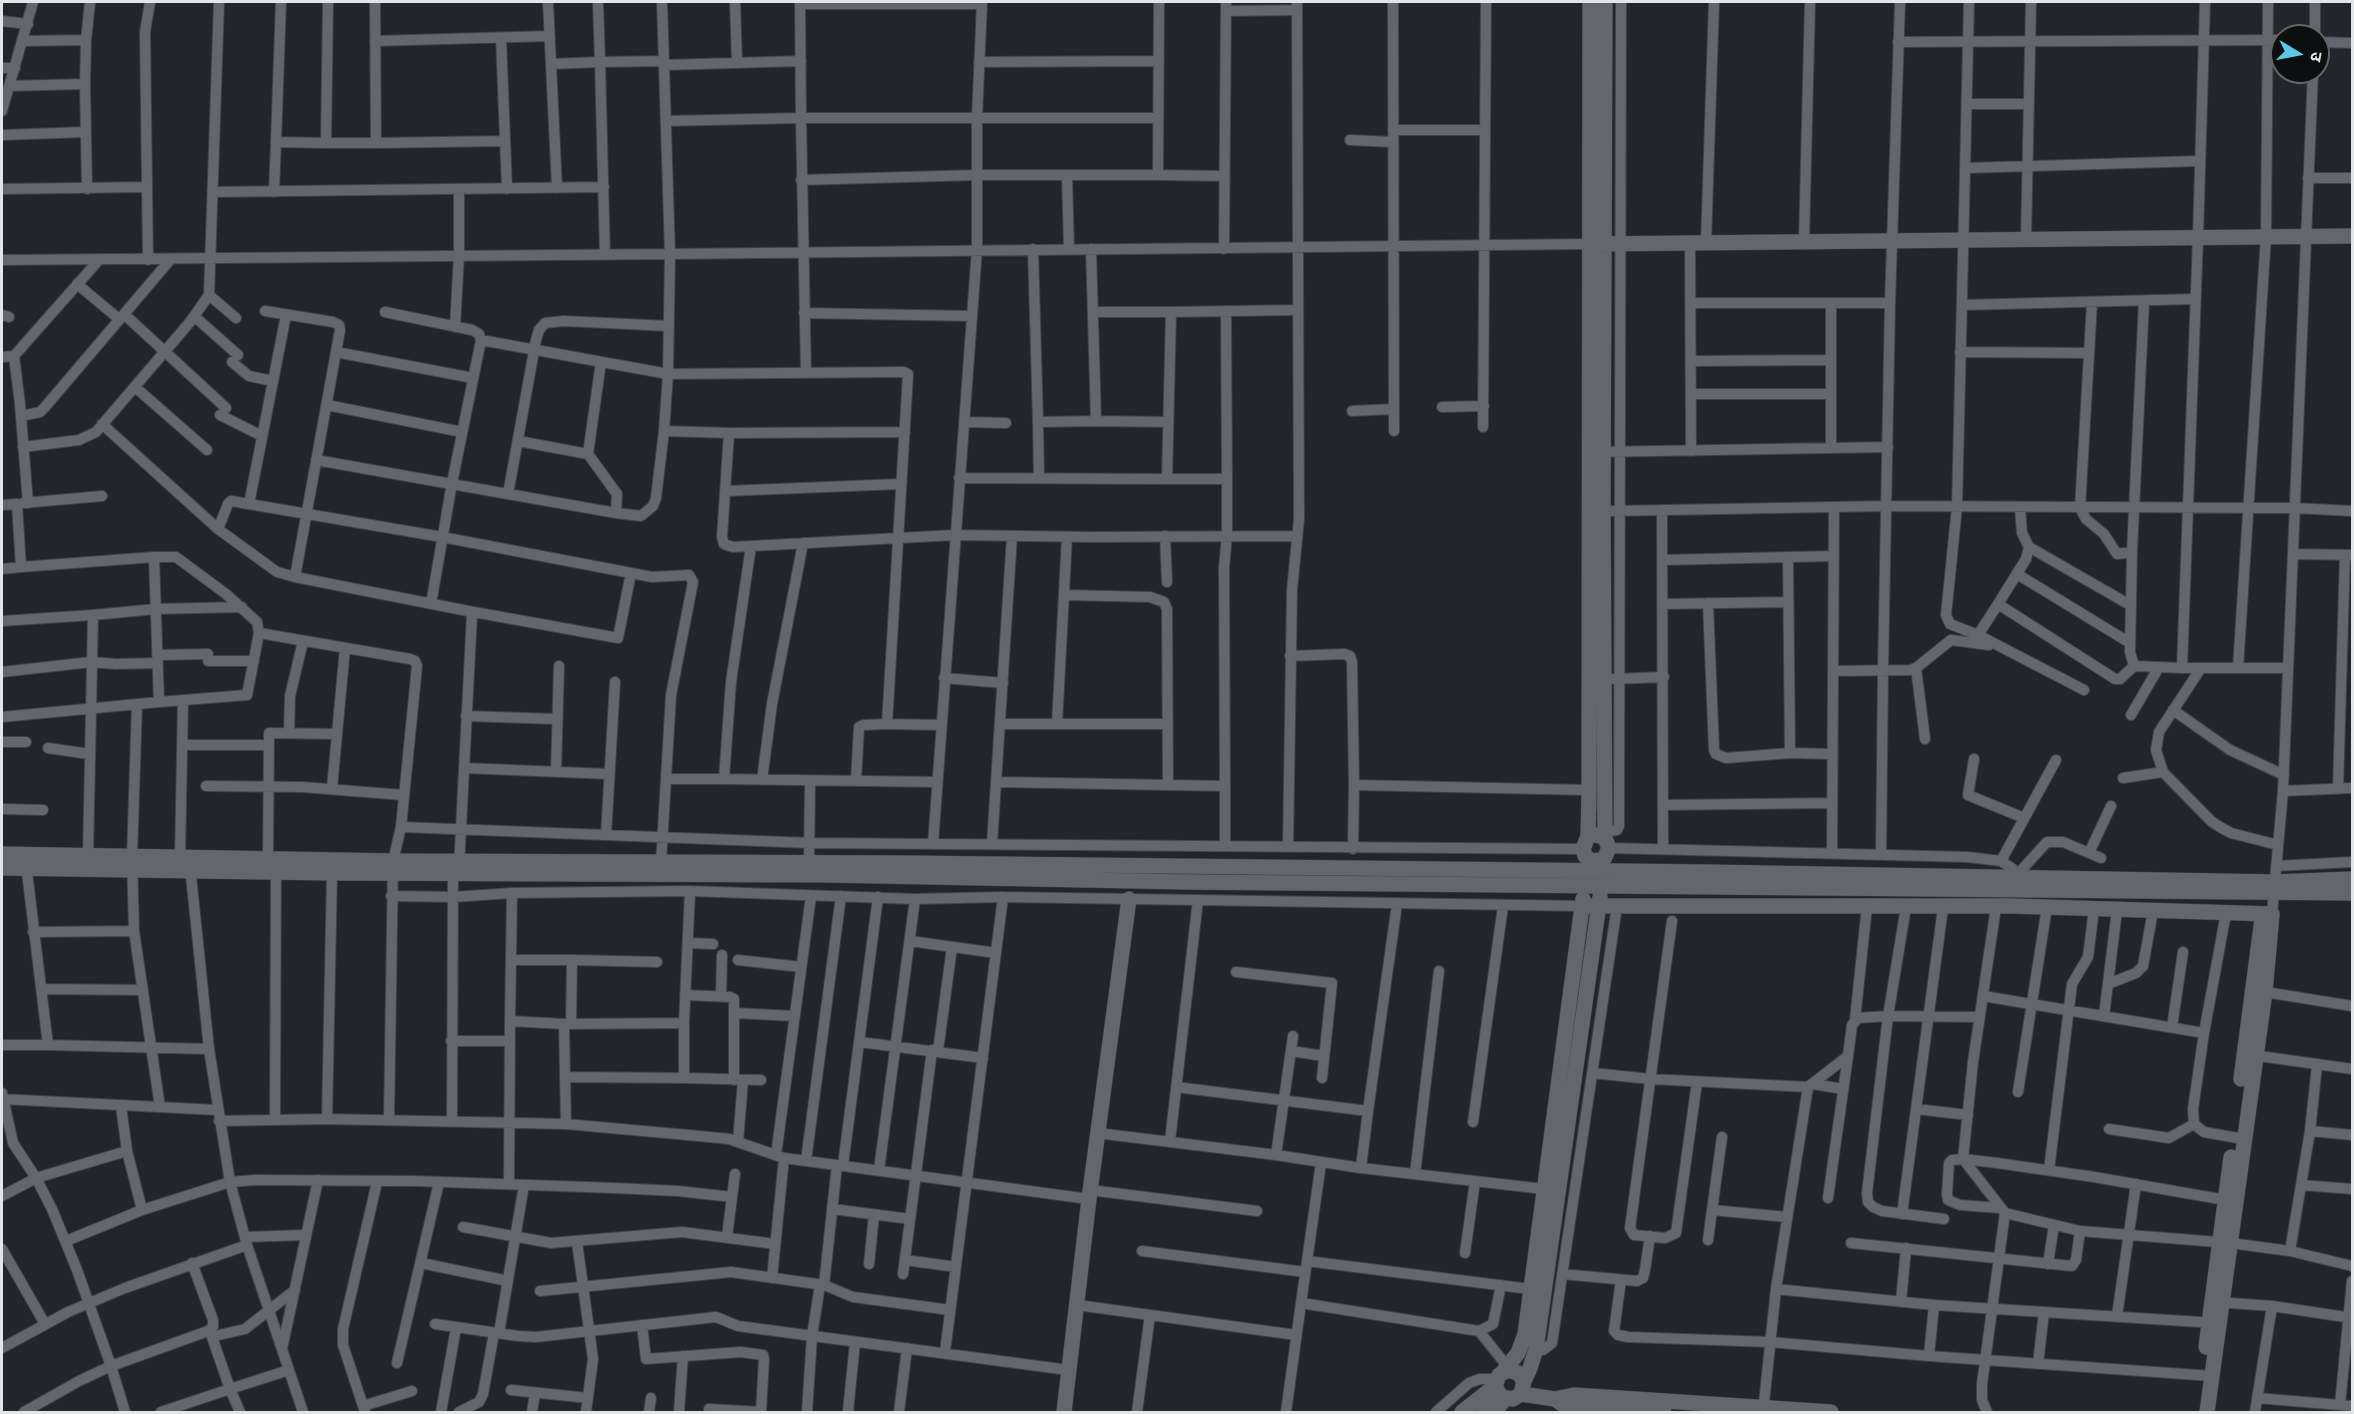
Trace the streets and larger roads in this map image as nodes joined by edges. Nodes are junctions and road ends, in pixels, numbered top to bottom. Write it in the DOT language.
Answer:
graph roads {
  1 [pos="33,2"];
  2 [pos="90,2"];
  3 [pos="150,2"];
  4 [pos="219,2"];
  5 [pos="280,2"];
  6 [pos="328,2"];
  7 [pos="375,2"];
  8 [pos="548,2"];
  9 [pos="598,2"];
  10 [pos="662,2"];
  11 [pos="735,2"];
  12 [pos="1159,2"];
  13 [pos="1393,2"];
  14 [pos="1485,2"];
  15 [pos="1590,2"];
  16 [pos="1605,2"];
  17 [pos="1621,2"];
  18 [pos="1714,2"];
  19 [pos="1810,2"];
  20 [pos="1900,2"];
  21 [pos="1969,2"];
  22 [pos="2031,2"];
  23 [pos="2205,2"];
  24 [pos="2268,2"];
  25 [pos="2315,2"];
  26 [pos="800,3"];
  27 [pos="982,3"];
  28 [pos="1226,6"];
  29 [pos="1297,6"];
  30 [pos="2,21"];
  31 [pos="27,24"];
  32 [pos="2315,24"];
  33 [pos="549,36"];
  34 [pos="501,38"];
  35 [pos="2268,39"];
  36 [pos="86,40"];
  37 [pos="2202,40"];
  38 [pos="23,41"];
  39 [pos="375,41"];
  40 [pos="1898,42"];
  41 [pos="2029,42"];
  42 [pos="2330,42"];
  43 [pos="1968,43"];
  44 [pos="2352,43"];
  45 [pos="801,61"];
  46 [pos="1159,61"];
  47 [pos="600,62"];
  48 [pos="737,62"];
  49 [pos="979,62"];
  50 [pos="665,63"];
  51 [pos="551,64"];
  52 [pos="2,68"];
  53 [pos="15,68"];
  54 [pos="85,84"];
  55 [pos="2312,84"];
  56 [pos="9,86"];
  57 [pos="1967,104"];
  58 [pos="2027,105"];
  59 [pos="2,111"];
  60 [pos="801,118"];
  61 [pos="977,118"];
  62 [pos="1158,118"];
  63 [pos="666,121"];
  64 [pos="1485,130"];
  65 [pos="86,132"];
  66 [pos="2,135"];
  67 [pos="1392,136"];
  68 [pos="1350,140"];
  69 [pos="505,141"];
  70 [pos="276,142"];
  71 [pos="326,143"];
  72 [pos="376,143"];
  73 [pos="2200,161"];
  74 [pos="2027,166"];
  75 [pos="1966,168"];
  76 [pos="977,175"];
  77 [pos="1067,176"];
  78 [pos="1158,176"];
  79 [pos="1224,176"];
  80 [pos="2308,178"];
  81 [pos="2352,178"];
  82 [pos="801,180"];
  83 [pos="147,187"];
  84 [pos="604,187"];
  85 [pos="557,188"];
  86 [pos="2,189"];
  87 [pos="87,189"];
  88 [pos="507,189"];
  89 [pos="459,190"];
  90 [pos="213,192"];
  91 [pos="274,192"];
  92 [pos="2266,236"];
  93 [pos="2352,236"];
  94 [pos="2198,237"];
  95 [pos="2306,237"];
  96 [pos="2026,238"];
  97 [pos="1963,239"];
  98 [pos="1893,240"];
  99 [pos="1804,241"];
  100 [pos="1690,243"];
  101 [pos="1706,243"];
  102 [pos="1596,244"];
  103 [pos="1620,244"];
  104 [pos="1484,245"];
  105 [pos="1392,246"];
  106 [pos="1298,247"];
  107 [pos="977,249"];
  108 [pos="1033,249"];
  109 [pos="1070,249"];
  110 [pos="1091,249"];
  111 [pos="1224,249"];
  112 [pos="803,252"];
  113 [pos="670,254"];
  114 [pos="459,255"];
  115 [pos="605,255"];
  116 [pos="2,260"];
  117 [pos="148,260"];
  118 [pos="170,260"];
  119 [pos="210,260"];
  120 [pos="98,261"];
  121 [pos="77,284"];
  122 [pos="209,295"];
  123 [pos="2195,299"];
  124 [pos="2144,302"];
  125 [pos="1691,303"];
  126 [pos="1831,303"];
  127 [pos="1890,303"];
  128 [pos="2092,303"];
  129 [pos="1962,305"];
  130 [pos="1297,310"];
  131 [pos="265,311"];
  132 [pos="1226,311"];
  133 [pos="385,312"];
  134 [pos="1093,312"];
  135 [pos="1172,312"];
  136 [pos="804,313"];
  137 [pos="286,315"];
  138 [pos="121,316"];
  139 [pos="194,316"];
  140 [pos="972,316"];
  141 [pos="236,318"];
  142 [pos="669,326"];
  143 [pos="454,327"];
  144 [pos="481,340"];
  145 [pos="165,351"];
  146 [pos="336,351"];
  147 [pos="534,351"];
  148 [pos="1960,352"];
  149 [pos="2089,353"];
  150 [pos="14,356"];
  151 [pos="2,357"];
  152 [pos="1831,360"];
  153 [pos="1691,361"];
  154 [pos="601,362"];
  155 [pos="806,373"];
  156 [pos="668,374"];
  157 [pos="473,378"];
  158 [pos="273,381"];
  159 [pos="135,387"];
  160 [pos="1691,394"];
  161 [pos="1830,394"];
  162 [pos="327,405"];
  163 [pos="1484,406"];
  164 [pos="1442,407"];
  165 [pos="1394,409"];
  166 [pos="1352,411"];
  167 [pos="22,416"];
  168 [pos="1096,421"];
  169 [pos="964,422"];
  170 [pos="1038,422"];
  171 [pos="1168,422"];
  172 [pos="1006,423"];
  173 [pos="102,424"];
  174 [pos="1484,427"];
  175 [pos="664,431"];
  176 [pos="1394,431"];
  177 [pos="462,432"];
  178 [pos="905,432"];
  179 [pos="729,433"];
  180 [pos="262,436"];
  181 [pos="518,441"];
  182 [pos="23,447"];
  183 [pos="1888,447"];
  184 [pos="1831,448"];
  185 [pos="207,450"];
  186 [pos="1691,451"];
  187 [pos="1596,452"];
  188 [pos="1619,452"];
  189 [pos="588,454"];
  190 [pos="316,459"];
  191 [pos="959,478"];
  192 [pos="1039,478"];
  193 [pos="1167,479"];
  194 [pos="1227,479"];
  195 [pos="452,483"];
  196 [pos="900,484"];
  197 [pos="726,491"];
  198 [pos="508,494"];
  199 [pos="102,496"];
  200 [pos="22,503"];
  201 [pos="249,504"];
  202 [pos="2,505"];
  203 [pos="1887,506"];
  204 [pos="1957,507"];
  205 [pos="2187,507"];
  206 [pos="1834,508"];
  207 [pos="2020,508"];
  208 [pos="2080,508"];
  209 [pos="2133,508"];
  210 [pos="2250,508"];
  211 [pos="2295,508"];
  212 [pos="1662,510"];
  213 [pos="1611,511"];
  214 [pos="2352,511"];
  215 [pos="616,513"];
  216 [pos="306,515"];
  217 [pos="218,529"];
  218 [pos="955,534"];
  219 [pos="1227,535"];
  220 [pos="1012,536"];
  221 [pos="1165,536"];
  222 [pos="1298,536"];
  223 [pos="442,537"];
  224 [pos="1068,537"];
  225 [pos="897,538"];
  226 [pos="803,543"];
  227 [pos="751,546"];
  228 [pos="2029,547"];
  229 [pos="2132,552"];
  230 [pos="2293,554"];
  231 [pos="2349,555"];
  232 [pos="1833,556"];
  233 [pos="154,557"];
  234 [pos="1788,558"];
  235 [pos="1663,560"];
  236 [pos="21,567"];
  237 [pos="2,569"];
  238 [pos="631,573"];
  239 [pos="2017,574"];
  240 [pos="295,577"];
  241 [pos="1167,582"];
  242 [pos="1064,596"];
  243 [pos="1788,602"];
  244 [pos="1708,603"];
  245 [pos="431,604"];
  246 [pos="1663,604"];
  247 [pos="1998,604"];
  248 [pos="2130,605"];
  249 [pos="242,607"];
  250 [pos="156,609"];
  251 [pos="468,611"];
  252 [pos="93,615"];
  253 [pos="2,621"];
  254 [pos="259,633"];
  255 [pos="1978,635"];
  256 [pos="303,640"];
  257 [pos="2130,643"];
  258 [pos="345,648"];
  259 [pos="2003,648"];
  260 [pos="158,655"];
  261 [pos="1290,656"];
  262 [pos="254,661"];
  263 [pos="91,662"];
  264 [pos="559,666"];
  265 [pos="2134,666"];
  266 [pos="2159,667"];
  267 [pos="1916,668"];
  268 [pos="2182,668"];
  269 [pos="2200,668"];
  270 [pos="2238,668"];
  271 [pos="2288,668"];
  272 [pos="1833,671"];
  273 [pos="1883,671"];
  274 [pos="2,672"];
  275 [pos="1664,677"];
  276 [pos="944,678"];
  277 [pos="1620,678"];
  278 [pos="1604,679"];
  279 [pos="615,682"];
  280 [pos="1003,683"];
  281 [pos="2084,690"];
  282 [pos="183,700"];
  283 [pos="159,702"];
  284 [pos="137,704"];
  285 [pos="90,708"];
  286 [pos="2173,710"];
  287 [pos="2131,715"];
  288 [pos="466,716"];
  289 [pos="2,717"];
  290 [pos="556,718"];
  291 [pos="1001,723"];
  292 [pos="887,724"];
  293 [pos="1057,724"];
  294 [pos="1167,724"];
  295 [pos="941,725"];
  296 [pos="289,733"];
  297 [pos="336,734"];
  298 [pos="1925,739"];
  299 [pos="2,742"];
  300 [pos="26,742"];
  301 [pos="182,745"];
  302 [pos="267,745"];
  303 [pos="48,748"];
  304 [pos="1790,753"];
  305 [pos="89,754"];
  306 [pos="1832,754"];
  307 [pos="1974,759"];
  308 [pos="2056,760"];
  309 [pos="464,768"];
  310 [pos="555,772"];
  311 [pos="2163,772"];
  312 [pos="609,774"];
  313 [pos="2284,776"];
  314 [pos="2122,778"];
  315 [pos="666,779"];
  316 [pos="724,779"];
  317 [pos="762,780"];
  318 [pos="810,781"];
  319 [pos="856,782"];
  320 [pos="997,782"];
  321 [pos="937,783"];
  322 [pos="1168,784"];
  323 [pos="1353,785"];
  324 [pos="206,786"];
  325 [pos="1225,786"];
  326 [pos="267,787"];
  327 [pos="332,788"];
  328 [pos="2352,788"];
  329 [pos="2338,789"];
  330 [pos="1588,790"];
  331 [pos="2283,791"];
  332 [pos="404,795"];
  333 [pos="1832,803"];
  334 [pos="1664,805"];
  335 [pos="2111,806"];
  336 [pos="2,809"];
  337 [pos="43,810"];
  338 [pos="2024,818"];
  339 [pos="401,827"];
  340 [pos="461,830"];
  341 [pos="606,835"];
  342 [pos="662,837"];
  343 [pos="810,843"];
  344 [pos="933,844"];
  345 [pos="992,844"];
  346 [pos="2278,845"];
  347 [pos="1225,846"];
  348 [pos="1288,847"];
  349 [pos="1664,848"];
  350 [pos="1353,849"];
  351 [pos="1832,853"];
  352 [pos="2089,853"];
  353 [pos="2,854"];
  354 [pos="88,855"];
  355 [pos="1881,855"];
  356 [pos="1605,856"];
  357 [pos="2101,858"];
  358 [pos="1586,861"];
  359 [pos="2001,861"];
  360 [pos="26,862"];
  361 [pos="661,862"];
  362 [pos="2352,862"];
  363 [pos="186,863"];
  364 [pos="809,863"];
  365 [pos="132,864"];
  366 [pos="273,864"];
  367 [pos="2276,866"];
  368 [pos="392,867"];
  369 [pos="2,868"];
  370 [pos="601,868"];
  371 [pos="457,869"];
  372 [pos="792,869"];
  373 [pos="898,872"];
  374 [pos="332,873"];
  375 [pos="504,874"];
  376 [pos="2352,879"];
  377 [pos="2274,887"];
  378 [pos="690,891"];
  379 [pos="2010,892"];
  380 [pos="508,893"];
  381 [pos="2352,893"];
  382 [pos="391,896"];
  383 [pos="811,896"];
  384 [pos="841,896"];
  385 [pos="453,897"];
  386 [pos="1003,897"];
  387 [pos="882,898"];
  388 [pos="915,899"];
  389 [pos="1130,899"];
  390 [pos="1198,900"];
  391 [pos="1397,904"];
  392 [pos="1503,906"];
  393 [pos="1582,906"];
  394 [pos="1617,906"];
  395 [pos="1867,906"];
  396 [pos="1599,907"];
  397 [pos="1906,907"];
  398 [pos="2048,907"];
  399 [pos="1943,908"];
  400 [pos="2094,909"];
  401 [pos="2117,910"];
  402 [pos="2153,911"];
  403 [pos="2226,912"];
  404 [pos="2267,914"];
  405 [pos="1672,921"];
  406 [pos="33,932"];
  407 [pos="134,932"];
  408 [pos="910,941"];
  409 [pos="688,943"];
  410 [pos="713,944"];
  411 [pos="952,947"];
  412 [pos="2183,952"];
  413 [pos="996,953"];
  414 [pos="722,955"];
  415 [pos="511,960"];
  416 [pos="573,960"];
  417 [pos="738,960"];
  418 [pos="657,962"];
  419 [pos="801,967"];
  420 [pos="1439,971"];
  421 [pos="1236,972"];
  422 [pos="2108,984"];
  423 [pos="41,989"];
  424 [pos="143,990"];
  425 [pos="2265,992"];
  426 [pos="685,995"];
  427 [pos="721,996"];
  428 [pos="1983,996"];
  429 [pos="2032,1003"];
  430 [pos="2352,1006"];
  431 [pos="2069,1010"];
  432 [pos="735,1013"];
  433 [pos="794,1016"];
  434 [pos="1888,1016"];
  435 [pos="1929,1016"];
  436 [pos="2104,1016"];
  437 [pos="1980,1017"];
  438 [pos="1855,1020"];
  439 [pos="510,1021"];
  440 [pos="684,1023"];
  441 [pos="567,1024"];
  442 [pos="2172,1028"];
  443 [pos="2204,1033"];
  444 [pos="1293,1036"];
  445 [pos="451,1041"];
  446 [pos="510,1041"];
  447 [pos="860,1041"];
  448 [pos="2,1045"];
  449 [pos="48,1045"];
  450 [pos="897,1046"];
  451 [pos="152,1048"];
  452 [pos="209,1049"];
  453 [pos="935,1050"];
  454 [pos="1291,1051"];
  455 [pos="2249,1055"];
  456 [pos="1324,1056"];
  457 [pos="1848,1056"];
  458 [pos="983,1058"];
  459 [pos="2317,1065"];
  460 [pos="2352,1069"];
  461 [pos="1593,1073"];
  462 [pos="565,1077"];
  463 [pos="684,1078"];
  464 [pos="1322,1078"];
  465 [pos="1650,1079"];
  466 [pos="739,1080"];
  467 [pos="760,1080"];
  468 [pos="1697,1082"];
  469 [pos="1810,1085"];
  470 [pos="1176,1087"];
  471 [pos="1843,1089"];
  472 [pos="2018,1092"];
  473 [pos="2,1097"];
  474 [pos="1284,1101"];
  475 [pos="122,1106"];
  476 [pos="160,1107"];
  477 [pos="1916,1109"];
  478 [pos="1368,1111"];
  479 [pos="1968,1115"];
  480 [pos="218,1116"];
  481 [pos="275,1119"];
  482 [pos="327,1119"];
  483 [pos="389,1120"];
  484 [pos="452,1122"];
  485 [pos="1473,1122"];
  486 [pos="511,1123"];
  487 [pos="566,1124"];
  488 [pos="2194,1124"];
  489 [pos="2109,1129"];
  490 [pos="2310,1131"];
  491 [pos="1097,1133"];
  492 [pos="2352,1135"];
  493 [pos="1722,1137"];
  494 [pos="2238,1138"];
  495 [pos="1170,1141"];
  496 [pos="738,1142"];
  497 [pos="128,1151"];
  498 [pos="1276,1155"];
  499 [pos="780,1156"];
  500 [pos="1963,1160"];
  501 [pos="806,1161"];
  502 [pos="1321,1163"];
  503 [pos="840,1165"];
  504 [pos="1361,1168"];
  505 [pos="879,1170"];
  506 [pos="2049,1170"];
  507 [pos="735,1174"];
  508 [pos="1415,1174"];
  509 [pos="915,1176"];
  510 [pos="36,1178"];
  511 [pos="318,1180"];
  512 [pos="1475,1181"];
  513 [pos="231,1182"];
  514 [pos="377,1182"];
  515 [pos="440,1182"];
  516 [pos="968,1183"];
  517 [pos="509,1184"];
  518 [pos="2136,1184"];
  519 [pos="524,1185"];
  520 [pos="2301,1185"];
  521 [pos="1544,1189"];
  522 [pos="2352,1189"];
  523 [pos="1089,1195"];
  524 [pos="2,1196"];
  525 [pos="732,1197"];
  526 [pos="1828,1198"];
  527 [pos="2229,1201"];
  528 [pos="832,1209"];
  529 [pos="142,1210"];
  530 [pos="1712,1210"];
  531 [pos="2002,1210"];
  532 [pos="1257,1211"];
  533 [pos="1902,1214"];
  534 [pos="874,1215"];
  535 [pos="1787,1216"];
  536 [pos="1944,1219"];
  537 [pos="910,1220"];
  538 [pos="2055,1225"];
  539 [pos="463,1227"];
  540 [pos="2080,1231"];
  541 [pos="306,1235"];
  542 [pos="727,1236"];
  543 [pos="1650,1236"];
  544 [pos="2128,1236"];
  545 [pos="516,1237"];
  546 [pos="1708,1240"];
  547 [pos="66,1241"];
  548 [pos="246,1241"];
  549 [pos="578,1242"];
  550 [pos="1851,1243"];
  551 [pos="2224,1243"];
  552 [pos="775,1244"];
  553 [pos="1906,1248"];
  554 [pos="2,1249"];
  555 [pos="1142,1251"];
  556 [pos="2290,1251"];
  557 [pos="1465,1253"];
  558 [pos="1999,1257"];
  559 [pos="905,1260"];
  560 [pos="1307,1261"];
  561 [pos="192,1263"];
  562 [pos="421,1263"];
  563 [pos="869,1264"];
  564 [pos="2048,1264"];
  565 [pos="2352,1266"];
  566 [pos="956,1267"];
  567 [pos="1305,1272"];
  568 [pos="903,1274"];
  569 [pos="1562,1274"];
  570 [pos="772,1278"];
  571 [pos="1620,1280"];
  572 [pos="508,1281"];
  573 [pos="2352,1281"];
  574 [pos="822,1285"];
  575 [pos="1501,1286"];
  576 [pos="582,1287"];
  577 [pos="1530,1289"];
  578 [pos="1776,1289"];
  579 [pos="295,1290"];
  580 [pos="540,1291"];
  581 [pos="1900,1302"];
  582 [pos="2216,1302"];
  583 [pos="89,1303"];
  584 [pos="1301,1303"];
  585 [pos="1077,1305"];
  586 [pos="1934,1305"];
  587 [pos="2272,1306"];
  588 [pos="1992,1307"];
  589 [pos="950,1310"];
  590 [pos="269,1312"];
  591 [pos="2044,1312"];
  592 [pos="1150,1315"];
  593 [pos="2117,1316"];
  594 [pos="2350,1318"];
  595 [pos="2213,1323"];
  596 [pos="45,1324"];
  597 [pos="435,1324"];
  598 [pos="642,1325"];
  599 [pos="456,1328"];
  600 [pos="588,1332"];
  601 [pos="1479,1332"];
  602 [pos="496,1333"];
  603 [pos="1296,1335"];
  604 [pos="812,1336"];
  605 [pos="855,1342"];
  606 [pos="1770,1342"];
  607 [pos="2,1348"];
  608 [pos="907,1348"];
  609 [pos="1536,1348"];
  610 [pos="282,1349"];
  611 [pos="945,1352"];
  612 [pos="683,1356"];
  613 [pos="1929,1356"];
  614 [pos="1985,1360"];
  615 [pos="397,1363"];
  616 [pos="2038,1364"];
  617 [pos="111,1366"];
  618 [pos="288,1370"];
  619 [pos="1068,1370"];
  620 [pos="2207,1375"];
  621 [pos="1510,1382"];
  622 [pos="230,1389"];
  623 [pos="412,1390"];
  624 [pos="511,1390"];
  625 [pos="536,1393"];
  626 [pos="588,1398"];
  627 [pos="651,1398"];
  628 [pos="2257,1398"];
  629 [pos="1550,1399"];
  630 [pos="2340,1405"];
  631 [pos="1609,1406"];
  632 [pos="2352,1406"];
  633 [pos="184,1409"];
  634 [pos="364,1409"];
  635 [pos="709,1409"];
  636 [pos="1763,1410"];
  637 [pos="761,1412"];
  638 [pos="1823,1412"];
  639 [pos="24,1413"];
  640 [pos="125,1413"];
  641 [pos="161,1413"];
  642 [pos="240,1413"];
  643 [pos="303,1413"];
  644 [pos="441,1413"];
  645 [pos="459,1413"];
  646 [pos="532,1413"];
  647 [pos="586,1413"];
  648 [pos="649,1413"];
  649 [pos="679,1413"];
  650 [pos="807,1413"];
  651 [pos="848,1413"];
  652 [pos="899,1413"];
  653 [pos="1064,1413"];
  654 [pos="1137,1413"];
  655 [pos="1286,1413"];
  656 [pos="1436,1413"];
  657 [pos="1462,1413"];
  658 [pos="1484,1413"];
  659 [pos="1497,1413"];
  660 [pos="1664,1413"];
  661 [pos="1831,1413"];
  662 [pos="1987,1413"];
  663 [pos="2198,1413"];
  664 [pos="2207,1413"];
  665 [pos="2254,1413"];
  1 -- 31 [label="street"];
  2 -- 36 [label="street"];
  3 -- 83 [label="street"];
  4 -- 90 [label="street"];
  5 -- 70 [label="street"];
  6 -- 71 [label="street"];
  7 -- 39 [label="street"];
  8 -- 33 [label="street"];
  9 -- 47 [label="street"];
  10 -- 50 [label="street"];
  11 -- 48 [label="street"];
  12 -- 46 [label="street"];
  13 -- 67 [label="street"];
  14 -- 64 [label="street"];
  15 -- 102 [label="street"];
  16 -- 102 [label="street"];
  17 -- 103 [label="street"];
  18 -- 101 [label="street"];
  19 -- 99 [label="street"];
  20 -- 40 [label="street"];
  21 -- 43 [label="street"];
  22 -- 41 [label="street"];
  23 -- 37 [label="street"];
  24 -- 35 [label="street"];
  25 -- 32 [label="street"];
  26 -- 27 [label="street"];
  26 -- 45 [label="street"];
  27 -- 49 [label="street"];
  28 -- 29 [label="street"];
  28 -- 79 [label="street"];
  29 -- 106 [label="street"];
  30 -- 31 [label="street"];
  31 -- 38 [label="street"];
  33 -- 34 [label="street"];
  33 -- 51 [label="street"];
  34 -- 39 [label="street"];
  34 -- 69 [label="street"];
  35 -- 37 [label="street"];
  35 -- 92 [label="street"];
  36 -- 38 [label="street"];
  36 -- 54 [label="street"];
  37 -- 41 [label="street"];
  37 -- 73 [label="street"];
  38 -- 53 [label="street"];
  39 -- 72 [label="street"];
  40 -- 43 [label="street"];
  40 -- 98 [label="street"];
  41 -- 43 [label="street"];
  41 -- 58 [label="street"];
  42 -- 44 [label="street"];
  43 -- 57 [label="street"];
  45 -- 48 [label="street"];
  45 -- 60 [label="street"];
  46 -- 49 [label="street"];
  46 -- 62 [label="street"];
  47 -- 50 [label="street"];
  47 -- 51 [label="street"];
  47 -- 84 [label="street"];
  48 -- 50 [label="street"];
  49 -- 61 [label="street"];
  50 -- 63 [label="street"];
  51 -- 85 [label="street"];
  52 -- 53 [label="street"];
  53 -- 56 [label="street"];
  54 -- 56 [label="street"];
  54 -- 65 [label="street"];
  55 -- 80 [label="street"];
  56 -- 59 [label="street"];
  57 -- 58 [label="street"];
  57 -- 75 [label="street"];
  58 -- 74 [label="street"];
  60 -- 61 [label="street"];
  60 -- 63 [label="street"];
  60 -- 82 [label="street"];
  61 -- 62 [label="street"];
  61 -- 76 [label="street"];
  62 -- 78 [label="street"];
  63 -- 113 [label="street"];
  64 -- 67 [label="street"];
  64 -- 104 [label="street"];
  65 -- 66 [label="street"];
  65 -- 87 [label="street"];
  67 -- 68 [label="street"];
  67 -- 105 [label="street"];
  69 -- 72 [label="street"];
  69 -- 88 [label="street"];
  70 -- 71 [label="street"];
  70 -- 91 [label="street"];
  71 -- 72 [label="street"];
  73 -- 74 [label="street"];
  73 -- 94 [label="street"];
  74 -- 75 [label="street"];
  74 -- 96 [label="street"];
  75 -- 97 [label="street"];
  76 -- 77 [label="street"];
  76 -- 82 [label="street"];
  76 -- 107 [label="street"];
  77 -- 78 [label="street"];
  77 -- 109 [label="street"];
  78 -- 79 [label="street"];
  79 -- 111 [label="street"];
  80 -- 81 [label="street"];
  80 -- 95 [label="street"];
  82 -- 112 [label="street"];
  83 -- 87 [label="street"];
  83 -- 117 [label="street"];
  84 -- 85 [label="street"];
  84 -- 115 [label="street"];
  85 -- 88 [label="street"];
  86 -- 87 [label="street"];
  88 -- 89 [label="street"];
  89 -- 91 [label="street"];
  89 -- 114 [label="street"];
  90 -- 91 [label="street"];
  90 -- 119 [label="street"];
  92 -- 94 [label="street"];
  92 -- 95 [label="street"];
  92 -- 210 [label="street"];
  93 -- 95 [label="street"];
  94 -- 96 [label="street"];
  94 -- 123 [label="street"];
  95 -- 211 [label="street"];
  96 -- 97 [label="street"];
  97 -- 98 [label="street"];
  97 -- 129 [label="street"];
  98 -- 99 [label="street"];
  98 -- 127 [label="street"];
  99 -- 101 [label="street"];
  100 -- 101 [label="street"];
  100 -- 103 [label="street"];
  100 -- 125 [label="street"];
  102 -- 103 [label="street"];
  102 -- 104 [label="street"];
  102 -- 187 [label="street"];
  103 -- 188 [label="street"];
  104 -- 105 [label="street"];
  104 -- 163 [label="street"];
  105 -- 106 [label="street"];
  105 -- 165 [label="street"];
  106 -- 111 [label="street"];
  106 -- 130 [label="street"];
  107 -- 108 [label="street"];
  107 -- 112 [label="street"];
  107 -- 140 [label="street"];
  108 -- 109 [label="street"];
  108 -- 170 [label="street"];
  109 -- 110 [label="street"];
  110 -- 111 [label="street"];
  110 -- 134 [label="street"];
  112 -- 113 [label="street"];
  112 -- 136 [label="street"];
  113 -- 115 [label="street"];
  113 -- 142 [label="street"];
  114 -- 115 [label="street"];
  114 -- 119 [label="street"];
  114 -- 143 [label="street"];
  116 -- 120 [label="street"];
  117 -- 118 [label="street"];
  117 -- 120 [label="street"];
  118 -- 119 [label="street"];
  118 -- 138 [label="street"];
  119 -- 122 [label="street"];
  120 -- 121 [label="street"];
  121 -- 138 [label="street"];
  121 -- 150 [label="street"];
  122 -- 139 [label="street"];
  122 -- 141 [label="street"];
  123 -- 124 [label="street"];
  123 -- 205 [label="street"];
  124 -- 128 [label="street"];
  124 -- 209 [label="street"];
  125 -- 126 [label="street"];
  125 -- 153 [label="street"];
  126 -- 127 [label="street"];
  126 -- 152 [label="street"];
  127 -- 183 [label="street"];
  128 -- 129 [label="street"];
  128 -- 149 [label="street"];
  129 -- 148 [label="street"];
  130 -- 132 [label="street"];
  130 -- 222 [label="street"];
  131 -- 137 [label="street"];
  132 -- 135 [label="street"];
  132 -- 194 [label="street"];
  133 -- 143 [label="street"];
  134 -- 135 [label="street"];
  134 -- 168 [label="street"];
  135 -- 171 [label="street"];
  136 -- 140 [label="street"];
  136 -- 155 [label="street"];
  137 -- 146 [label="street"];
  137 -- 158 [label="street"];
  138 -- 145 [label="street"];
  138 -- 167 [label="street"];
  139 -- 145 [label="street"];
  139 -- 158 [label="street"];
  140 -- 169 [label="street"];
  142 -- 147 [label="street"];
  142 -- 156 [label="street"];
  143 -- 144 [label="street"];
  144 -- 147 [label="street"];
  144 -- 157 [label="street"];
  145 -- 159 [label="street"];
  145 -- 180 [label="street"];
  146 -- 157 [label="street"];
  146 -- 162 [label="street"];
  147 -- 154 [label="street"];
  147 -- 181 [label="street"];
  148 -- 149 [label="street"];
  148 -- 204 [label="street"];
  149 -- 208 [label="street"];
  150 -- 151 [label="street"];
  150 -- 167 [label="street"];
  152 -- 153 [label="street"];
  152 -- 161 [label="street"];
  153 -- 160 [label="street"];
  154 -- 156 [label="street"];
  154 -- 189 [label="street"];
  155 -- 156 [label="street"];
  155 -- 178 [label="street"];
  156 -- 175 [label="street"];
  157 -- 177 [label="street"];
  158 -- 180 [label="street"];
  159 -- 173 [label="street"];
  159 -- 185 [label="street"];
  160 -- 161 [label="street"];
  160 -- 186 [label="street"];
  161 -- 184 [label="street"];
  162 -- 177 [label="street"];
  162 -- 190 [label="street"];
  163 -- 164 [label="street"];
  163 -- 174 [label="street"];
  165 -- 166 [label="street"];
  165 -- 176 [label="street"];
  167 -- 182 [label="street"];
  168 -- 170 [label="street"];
  168 -- 171 [label="street"];
  169 -- 172 [label="street"];
  169 -- 191 [label="street"];
  170 -- 192 [label="street"];
  171 -- 193 [label="street"];
  173 -- 182 [label="street"];
  173 -- 217 [label="street"];
  175 -- 179 [label="street"];
  175 -- 215 [label="street"];
  177 -- 195 [label="street"];
  178 -- 179 [label="street"];
  178 -- 196 [label="street"];
  179 -- 197 [label="street"];
  180 -- 201 [label="street"];
  181 -- 189 [label="street"];
  181 -- 198 [label="street"];
  182 -- 200 [label="street"];
  183 -- 184 [label="street"];
  183 -- 203 [label="street"];
  184 -- 186 [label="street"];
  186 -- 188 [label="street"];
  187 -- 188 [label="street"];
  187 -- 213 [label="street"];
  187 -- 330 [label="street"];
  188 -- 213 [label="street"];
  189 -- 215 [label="street"];
  190 -- 195 [label="street"];
  190 -- 216 [label="street"];
  191 -- 192 [label="street"];
  191 -- 218 [label="street"];
  192 -- 193 [label="street"];
  193 -- 194 [label="street"];
  194 -- 219 [label="street"];
  195 -- 198 [label="street"];
  195 -- 223 [label="street"];
  196 -- 197 [label="street"];
  196 -- 225 [label="street"];
  197 -- 227 [label="street"];
  198 -- 215 [label="street"];
  199 -- 200 [label="street"];
  200 -- 202 [label="street"];
  200 -- 236 [label="street"];
  201 -- 216 [label="street"];
  201 -- 217 [label="street"];
  203 -- 204 [label="street"];
  203 -- 206 [label="street"];
  203 -- 273 [label="street"];
  204 -- 207 [label="street"];
  204 -- 255 [label="street"];
  205 -- 209 [label="street"];
  205 -- 210 [label="street"];
  205 -- 268 [label="street"];
  206 -- 212 [label="street"];
  206 -- 232 [label="street"];
  207 -- 208 [label="street"];
  207 -- 228 [label="street"];
  208 -- 209 [label="street"];
  208 -- 229 [label="street"];
  209 -- 229 [label="street"];
  210 -- 211 [label="street"];
  210 -- 270 [label="street"];
  211 -- 214 [label="street"];
  211 -- 230 [label="street"];
  212 -- 213 [label="street"];
  212 -- 235 [label="street"];
  213 -- 277 [label="street"];
  213 -- 278 [label="street"];
  216 -- 223 [label="street"];
  216 -- 240 [label="street"];
  217 -- 240 [label="street"];
  218 -- 220 [label="street"];
  218 -- 225 [label="street"];
  218 -- 276 [label="street"];
  219 -- 221 [label="street"];
  219 -- 222 [label="street"];
  219 -- 325 [label="street"];
  220 -- 224 [label="street"];
  220 -- 280 [label="street"];
  221 -- 224 [label="street"];
  221 -- 241 [label="street"];
  222 -- 261 [label="street"];
  223 -- 238 [label="street"];
  223 -- 245 [label="street"];
  224 -- 242 [label="street"];
  225 -- 226 [label="street"];
  225 -- 292 [label="street"];
  226 -- 227 [label="street"];
  226 -- 317 [label="street"];
  227 -- 316 [label="street"];
  228 -- 239 [label="street"];
  228 -- 248 [label="street"];
  229 -- 248 [label="street"];
  230 -- 231 [label="street"];
  230 -- 271 [label="street"];
  231 -- 329 [label="street"];
  232 -- 234 [label="street"];
  232 -- 272 [label="street"];
  233 -- 236 [label="street"];
  233 -- 249 [label="street"];
  233 -- 250 [label="street"];
  234 -- 235 [label="street"];
  234 -- 243 [label="street"];
  235 -- 246 [label="street"];
  236 -- 237 [label="street"];
  238 -- 251 [label="street"];
  238 -- 315 [label="street"];
  239 -- 247 [label="street"];
  239 -- 257 [label="street"];
  240 -- 245 [label="street"];
  242 -- 293 [label="street"];
  242 -- 294 [label="street"];
  243 -- 244 [label="street"];
  243 -- 304 [label="street"];
  244 -- 246 [label="street"];
  244 -- 304 [label="street"];
  245 -- 251 [label="street"];
  246 -- 275 [label="street"];
  247 -- 255 [label="street"];
  247 -- 265 [label="street"];
  248 -- 257 [label="street"];
  249 -- 250 [label="street"];
  249 -- 254 [label="street"];
  250 -- 252 [label="street"];
  250 -- 260 [label="street"];
  251 -- 288 [label="street"];
  252 -- 253 [label="street"];
  252 -- 263 [label="street"];
  254 -- 256 [label="street"];
  254 -- 262 [label="street"];
  255 -- 259 [label="street"];
  256 -- 258 [label="street"];
  256 -- 296 [label="street"];
  257 -- 265 [label="street"];
  258 -- 297 [label="street"];
  258 -- 332 [label="street"];
  259 -- 267 [label="street"];
  259 -- 281 [label="street"];
  260 -- 262 [label="street"];
  260 -- 263 [label="street"];
  260 -- 283 [label="street"];
  261 -- 323 [label="street"];
  261 -- 348 [label="street"];
  262 -- 282 [label="street"];
  263 -- 274 [label="street"];
  263 -- 285 [label="street"];
  264 -- 290 [label="street"];
  265 -- 266 [label="street"];
  266 -- 268 [label="street"];
  266 -- 287 [label="street"];
  267 -- 273 [label="street"];
  267 -- 298 [label="street"];
  268 -- 269 [label="street"];
  269 -- 270 [label="street"];
  269 -- 286 [label="street"];
  270 -- 271 [label="street"];
  271 -- 313 [label="street"];
  272 -- 273 [label="street"];
  272 -- 306 [label="street"];
  273 -- 355 [label="street"];
  275 -- 277 [label="street"];
  275 -- 334 [label="street"];
  276 -- 280 [label="street"];
  276 -- 295 [label="street"];
  277 -- 278 [label="street"];
  277 -- 356 [label="street"];
  278 -- 356 [label="street"];
  279 -- 312 [label="street"];
  280 -- 291 [label="street"];
  282 -- 283 [label="street"];
  282 -- 301 [label="street"];
  283 -- 284 [label="street"];
  284 -- 285 [label="street"];
  284 -- 365 [label="street"];
  285 -- 289 [label="street"];
  285 -- 305 [label="street"];
  286 -- 311 [label="street"];
  286 -- 313 [label="street"];
  288 -- 290 [label="street"];
  288 -- 309 [label="street"];
  290 -- 310 [label="street"];
  291 -- 293 [label="street"];
  291 -- 320 [label="street"];
  292 -- 295 [label="street"];
  292 -- 319 [label="street"];
  293 -- 294 [label="street"];
  294 -- 322 [label="street"];
  295 -- 321 [label="street"];
  296 -- 297 [label="street"];
  296 -- 302 [label="street"];
  297 -- 327 [label="street"];
  299 -- 300 [label="street"];
  301 -- 302 [label="street"];
  301 -- 363 [label="street"];
  302 -- 326 [label="street"];
  303 -- 305 [label="street"];
  304 -- 306 [label="street"];
  305 -- 354 [label="street"];
  306 -- 333 [label="street"];
  307 -- 338 [label="street"];
  308 -- 338 [label="street"];
  309 -- 310 [label="street"];
  309 -- 340 [label="street"];
  310 -- 312 [label="street"];
  311 -- 314 [label="street"];
  311 -- 346 [label="street"];
  312 -- 341 [label="street"];
  313 -- 331 [label="street"];
  315 -- 316 [label="street"];
  315 -- 342 [label="street"];
  316 -- 317 [label="street"];
  317 -- 318 [label="street"];
  318 -- 319 [label="street"];
  318 -- 343 [label="street"];
  319 -- 321 [label="street"];
  320 -- 322 [label="street"];
  320 -- 345 [label="street"];
  321 -- 344 [label="street"];
  322 -- 325 [label="street"];
  323 -- 330 [label="street"];
  323 -- 350 [label="street"];
  324 -- 326 [label="street"];
  325 -- 347 [label="street"];
  326 -- 327 [label="street"];
  326 -- 366 [label="street"];
  327 -- 332 [label="street"];
  328 -- 329 [label="street"];
  329 -- 331 [label="street"];
  330 -- 358 [label="street"];
  331 -- 346 [label="street"];
  332 -- 339 [label="street"];
  333 -- 334 [label="street"];
  333 -- 351 [label="street"];
  334 -- 349 [label="street"];
  335 -- 352 [label="street"];
  336 -- 337 [label="street"];
  338 -- 359 [label="street"];
  339 -- 340 [label="street"];
  339 -- 368 [label="street"];
  340 -- 341 [label="street"];
  340 -- 371 [label="street"];
  341 -- 342 [label="street"];
  342 -- 343 [label="street"];
  342 -- 361 [label="street"];
  343 -- 344 [label="street"];
  343 -- 364 [label="street"];
  344 -- 345 [label="street"];
  345 -- 347 [label="street"];
  346 -- 367 [label="street"];
  347 -- 348 [label="street"];
  348 -- 350 [label="street"];
  349 -- 351 [label="street"];
  349 -- 356 [label="street"];
  350 -- 358 [label="street"];
  351 -- 355 [label="street"];
  352 -- 357 [label="street"];
  352 -- 379 [label="street"];
  353 -- 360 [label="street"];
  354 -- 360 [label="street"];
  354 -- 365 [label="street"];
  355 -- 359 [label="street"];
  356 -- 358 [label="street"];
  356 -- 358 [label="street"];
  356 -- 379 [label="street"];
  356 -- 396 [label="street"];
  358 -- 373 [label="street"];
  358 -- 393 [label="street"];
  359 -- 379 [label="street"];
  360 -- 365 [label="street"];
  360 -- 369 [label="street"];
  360 -- 406 [label="street"];
  361 -- 370 [label="street"];
  361 -- 372 [label="street"];
  362 -- 367 [label="street"];
  363 -- 365 [label="street"];
  363 -- 366 [label="street"];
  363 -- 452 [label="street"];
  364 -- 372 [label="street"];
  364 -- 373 [label="street"];
  365 -- 407 [label="street"];
  366 -- 368 [label="street"];
  366 -- 374 [label="street"];
  366 -- 481 [label="street"];
  367 -- 377 [label="street"];
  368 -- 371 [label="street"];
  368 -- 374 [label="street"];
  368 -- 382 [label="street"];
  370 -- 371 [label="street"];
  370 -- 372 [label="street"];
  370 -- 375 [label="street"];
  371 -- 375 [label="street"];
  371 -- 385 [label="street"];
  372 -- 373 [label="street"];
  373 -- 387 [label="street"];
  374 -- 482 [label="street"];
  375 -- 380 [label="street"];
  376 -- 377 [label="street"];
  377 -- 379 [label="street"];
  377 -- 381 [label="street"];
  377 -- 404 [label="street"];
  378 -- 380 [label="street"];
  378 -- 383 [label="street"];
  378 -- 409 [label="street"];
  379 -- 398 [label="street"];
  379 -- 399 [label="street"];
  379 -- 428 [label="street"];
  380 -- 385 [label="street"];
  380 -- 415 [label="street"];
  382 -- 385 [label="street"];
  382 -- 483 [label="street"];
  383 -- 384 [label="street"];
  383 -- 419 [label="street"];
  384 -- 387 [label="street"];
  384 -- 501 [label="street"];
  385 -- 445 [label="street"];
  386 -- 388 [label="street"];
  386 -- 389 [label="street"];
  386 -- 413 [label="street"];
  387 -- 388 [label="street"];
  387 -- 447 [label="street"];
  388 -- 408 [label="street"];
  389 -- 390 [label="street"];
  389 -- 491 [label="street"];
  390 -- 391 [label="street"];
  390 -- 470 [label="street"];
  391 -- 392 [label="street"];
  391 -- 478 [label="street"];
  392 -- 393 [label="street"];
  392 -- 485 [label="street"];
  393 -- 396 [label="street"];
  393 -- 521 [label="street"];
  394 -- 395 [label="street"];
  394 -- 396 [label="street"];
  394 -- 461 [label="street"];
  395 -- 397 [label="street"];
  395 -- 438 [label="street"];
  396 -- 609 [label="street"];
  397 -- 399 [label="street"];
  397 -- 434 [label="street"];
  398 -- 400 [label="street"];
  398 -- 429 [label="street"];
  399 -- 435 [label="street"];
  400 -- 401 [label="street"];
  400 -- 431 [label="street"];
  401 -- 402 [label="street"];
  401 -- 422 [label="street"];
  402 -- 403 [label="street"];
  402 -- 422 [label="street"];
  403 -- 404 [label="street"];
  403 -- 443 [label="street"];
  404 -- 425 [label="street"];
  404 -- 455 [label="street"];
  405 -- 465 [label="street"];
  406 -- 407 [label="street"];
  406 -- 423 [label="street"];
  407 -- 424 [label="street"];
  408 -- 411 [label="street"];
  408 -- 450 [label="street"];
  409 -- 410 [label="street"];
  409 -- 426 [label="street"];
  411 -- 413 [label="street"];
  411 -- 453 [label="street"];
  412 -- 442 [label="street"];
  413 -- 458 [label="street"];
  414 -- 427 [label="street"];
  415 -- 416 [label="street"];
  415 -- 439 [label="street"];
  416 -- 418 [label="street"];
  416 -- 441 [label="street"];
  417 -- 419 [label="street"];
  419 -- 433 [label="street"];
  420 -- 508 [label="street"];
  421 -- 456 [label="street"];
  422 -- 436 [label="street"];
  423 -- 424 [label="street"];
  423 -- 449 [label="street"];
  424 -- 451 [label="street"];
  425 -- 430 [label="street"];
  425 -- 455 [label="street"];
  426 -- 427 [label="street"];
  426 -- 440 [label="street"];
  427 -- 432 [label="street"];
  428 -- 429 [label="street"];
  428 -- 437 [label="street"];
  429 -- 431 [label="street"];
  429 -- 472 [label="street"];
  431 -- 436 [label="street"];
  431 -- 506 [label="street"];
  432 -- 433 [label="street"];
  432 -- 466 [label="street"];
  433 -- 499 [label="street"];
  434 -- 435 [label="street"];
  434 -- 438 [label="street"];
  434 -- 533 [label="street"];
  435 -- 437 [label="street"];
  435 -- 477 [label="street"];
  436 -- 442 [label="street"];
  437 -- 479 [label="street"];
  438 -- 457 [label="street"];
  439 -- 441 [label="street"];
  439 -- 446 [label="street"];
  440 -- 441 [label="street"];
  440 -- 463 [label="street"];
  441 -- 462 [label="street"];
  442 -- 443 [label="street"];
  443 -- 488 [label="street"];
  444 -- 454 [label="street"];
  445 -- 446 [label="street"];
  445 -- 484 [label="street"];
  446 -- 486 [label="street"];
  447 -- 450 [label="street"];
  447 -- 503 [label="street"];
  448 -- 449 [label="street"];
  449 -- 451 [label="street"];
  450 -- 453 [label="street"];
  450 -- 505 [label="street"];
  451 -- 452 [label="street"];
  451 -- 476 [label="street"];
  452 -- 480 [label="street"];
  453 -- 458 [label="street"];
  453 -- 509 [label="street"];
  454 -- 456 [label="street"];
  454 -- 474 [label="street"];
  455 -- 459 [label="street"];
  455 -- 494 [label="street"];
  456 -- 464 [label="street"];
  457 -- 469 [label="street"];
  457 -- 471 [label="street"];
  458 -- 516 [label="street"];
  459 -- 460 [label="street"];
  459 -- 490 [label="street"];
  461 -- 465 [label="street"];
  461 -- 569 [label="street"];
  462 -- 463 [label="street"];
  462 -- 487 [label="street"];
  463 -- 466 [label="street"];
  465 -- 468 [label="street"];
  465 -- 543 [label="street"];
  466 -- 467 [label="street"];
  466 -- 496 [label="street"];
  468 -- 469 [label="street"];
  468 -- 543 [label="street"];
  469 -- 471 [label="street"];
  469 -- 535 [label="street"];
  470 -- 474 [label="street"];
  470 -- 495 [label="street"];
  471 -- 526 [label="street"];
  473 -- 475 [label="street"];
  473 -- 510 [label="street"];
  474 -- 478 [label="street"];
  474 -- 498 [label="street"];
  475 -- 476 [label="street"];
  475 -- 497 [label="street"];
  476 -- 480 [label="street"];
  477 -- 479 [label="street"];
  477 -- 533 [label="street"];
  478 -- 504 [label="street"];
  479 -- 500 [label="street"];
  480 -- 481 [label="street"];
  480 -- 513 [label="street"];
  481 -- 482 [label="street"];
  482 -- 483 [label="street"];
  483 -- 484 [label="street"];
  484 -- 486 [label="street"];
  486 -- 487 [label="street"];
  486 -- 517 [label="street"];
  487 -- 496 [label="street"];
  488 -- 489 [label="street"];
  488 -- 494 [label="street"];
  490 -- 492 [label="street"];
  490 -- 520 [label="street"];
  491 -- 495 [label="street"];
  491 -- 523 [label="street"];
  493 -- 530 [label="street"];
  494 -- 527 [label="street"];
  495 -- 498 [label="street"];
  496 -- 499 [label="street"];
  497 -- 510 [label="street"];
  497 -- 529 [label="street"];
  498 -- 502 [label="street"];
  499 -- 501 [label="street"];
  499 -- 552 [label="street"];
  500 -- 506 [label="street"];
  500 -- 531 [label="street"];
  500 -- 531 [label="street"];
  501 -- 503 [label="street"];
  502 -- 504 [label="street"];
  502 -- 560 [label="street"];
  503 -- 505 [label="street"];
  503 -- 528 [label="street"];
  504 -- 508 [label="street"];
  505 -- 509 [label="street"];
  506 -- 518 [label="street"];
  507 -- 525 [label="street"];
  508 -- 512 [label="street"];
  509 -- 516 [label="street"];
  509 -- 537 [label="street"];
  510 -- 524 [label="street"];
  510 -- 547 [label="street"];
  511 -- 513 [label="street"];
  511 -- 514 [label="street"];
  511 -- 541 [label="street"];
  512 -- 521 [label="street"];
  512 -- 557 [label="street"];
  513 -- 529 [label="street"];
  513 -- 548 [label="street"];
  514 -- 515 [label="street"];
  514 -- 634 [label="street"];
  515 -- 517 [label="street"];
  515 -- 562 [label="street"];
  516 -- 523 [label="street"];
  516 -- 566 [label="street"];
  517 -- 519 [label="street"];
  518 -- 527 [label="street"];
  518 -- 544 [label="street"];
  519 -- 525 [label="street"];
  519 -- 545 [label="street"];
  520 -- 522 [label="street"];
  520 -- 556 [label="street"];
  521 -- 577 [label="street"];
  523 -- 532 [label="street"];
  523 -- 585 [label="street"];
  525 -- 542 [label="street"];
  527 -- 551 [label="street"];
  528 -- 534 [label="street"];
  528 -- 574 [label="street"];
  529 -- 547 [label="street"];
  530 -- 535 [label="street"];
  530 -- 546 [label="street"];
  531 -- 538 [label="street"];
  531 -- 558 [label="street"];
  533 -- 536 [label="street"];
  534 -- 537 [label="street"];
  534 -- 563 [label="street"];
  535 -- 578 [label="street"];
  537 -- 559 [label="street"];
  538 -- 540 [label="street"];
  538 -- 564 [label="street"];
  539 -- 545 [label="street"];
  540 -- 544 [label="street"];
  540 -- 564 [label="street"];
  541 -- 548 [label="street"];
  541 -- 579 [label="street"];
  542 -- 549 [label="street"];
  542 -- 552 [label="street"];
  543 -- 571 [label="street"];
  544 -- 551 [label="street"];
  544 -- 593 [label="street"];
  545 -- 549 [label="street"];
  545 -- 572 [label="street"];
  547 -- 583 [label="street"];
  548 -- 561 [label="street"];
  548 -- 590 [label="street"];
  549 -- 576 [label="street"];
  550 -- 553 [label="street"];
  551 -- 556 [label="street"];
  551 -- 582 [label="street"];
  552 -- 570 [label="street"];
  553 -- 558 [label="street"];
  553 -- 581 [label="street"];
  554 -- 596 [label="street"];
  555 -- 567 [label="street"];
  556 -- 565 [label="street"];
  558 -- 564 [label="street"];
  558 -- 588 [label="street"];
  559 -- 566 [label="street"];
  559 -- 568 [label="street"];
  560 -- 567 [label="street"];
  560 -- 575 [label="street"];
  561 -- 583 [label="street"];
  561 -- 617 [label="street"];
  562 -- 572 [label="street"];
  562 -- 615 [label="street"];
  566 -- 589 [label="street"];
  567 -- 584 [label="street"];
  569 -- 571 [label="street"];
  569 -- 609 [label="street"];
  570 -- 574 [label="street"];
  570 -- 576 [label="street"];
  571 -- 606 [label="street"];
  572 -- 602 [label="street"];
  573 -- 594 [label="street"];
  574 -- 589 [label="street"];
  574 -- 604 [label="street"];
  575 -- 577 [label="street"];
  575 -- 601 [label="street"];
  576 -- 580 [label="street"];
  576 -- 600 [label="street"];
  577 -- 621 [label="street"];
  578 -- 581 [label="street"];
  578 -- 606 [label="street"];
  579 -- 590 [label="street"];
  579 -- 610 [label="street"];
  581 -- 586 [label="street"];
  582 -- 587 [label="street"];
  582 -- 595 [label="street"];
  583 -- 596 [label="street"];
  583 -- 617 [label="street"];
  584 -- 601 [label="street"];
  584 -- 603 [label="street"];
  585 -- 592 [label="street"];
  585 -- 619 [label="street"];
  586 -- 588 [label="street"];
  586 -- 613 [label="street"];
  587 -- 594 [label="street"];
  587 -- 628 [label="street"];
  588 -- 591 [label="street"];
  588 -- 614 [label="street"];
  589 -- 611 [label="street"];
  590 -- 610 [label="street"];
  590 -- 622 [label="street"];
  591 -- 593 [label="street"];
  591 -- 616 [label="street"];
  592 -- 603 [label="street"];
  592 -- 654 [label="street"];
  593 -- 595 [label="street"];
  594 -- 630 [label="street"];
  595 -- 620 [label="street"];
  596 -- 607 [label="street"];
  597 -- 599 [label="street"];
  598 -- 600 [label="street"];
  598 -- 604 [label="street"];
  598 -- 612 [label="street"];
  599 -- 602 [label="street"];
  599 -- 644 [label="street"];
  600 -- 602 [label="street"];
  600 -- 626 [label="street"];
  601 -- 621 [label="street"];
  602 -- 645 [label="street"];
  603 -- 655 [label="street"];
  604 -- 605 [label="street"];
  604 -- 650 [label="street"];
  605 -- 608 [label="street"];
  605 -- 651 [label="street"];
  606 -- 613 [label="street"];
  606 -- 636 [label="street"];
  608 -- 611 [label="street"];
  608 -- 652 [label="street"];
  609 -- 621 [label="street"];
  610 -- 618 [label="street"];
  611 -- 619 [label="street"];
  612 -- 637 [label="street"];
  612 -- 649 [label="street"];
  613 -- 614 [label="street"];
  614 -- 616 [label="street"];
  614 -- 662 [label="street"];
  616 -- 620 [label="street"];
  617 -- 639 [label="street"];
  617 -- 640 [label="street"];
  618 -- 622 [label="street"];
  618 -- 643 [label="street"];
  619 -- 653 [label="street"];
  620 -- 663 [label="street"];
  620 -- 664 [label="street"];
  621 -- 629 [label="street"];
  621 -- 629 [label="street"];
  621 -- 656 [label="street"];
  621 -- 657 [label="street"];
  621 -- 658 [label="street"];
  621 -- 659 [label="street"];
  622 -- 633 [label="street"];
  622 -- 642 [label="street"];
  623 -- 634 [label="street"];
  624 -- 625 [label="street"];
  625 -- 626 [label="street"];
  625 -- 646 [label="street"];
  626 -- 647 [label="street"];
  627 -- 648 [label="street"];
  628 -- 630 [label="street"];
  628 -- 665 [label="street"];
  629 -- 631 [label="street"];
  630 -- 632 [label="street"];
  631 -- 636 [label="street"];
  631 -- 660 [label="street"];
  633 -- 641 [label="street"];
  635 -- 637 [label="street"];
  636 -- 638 [label="street"];
  638 -- 661 [label="street"];
}
